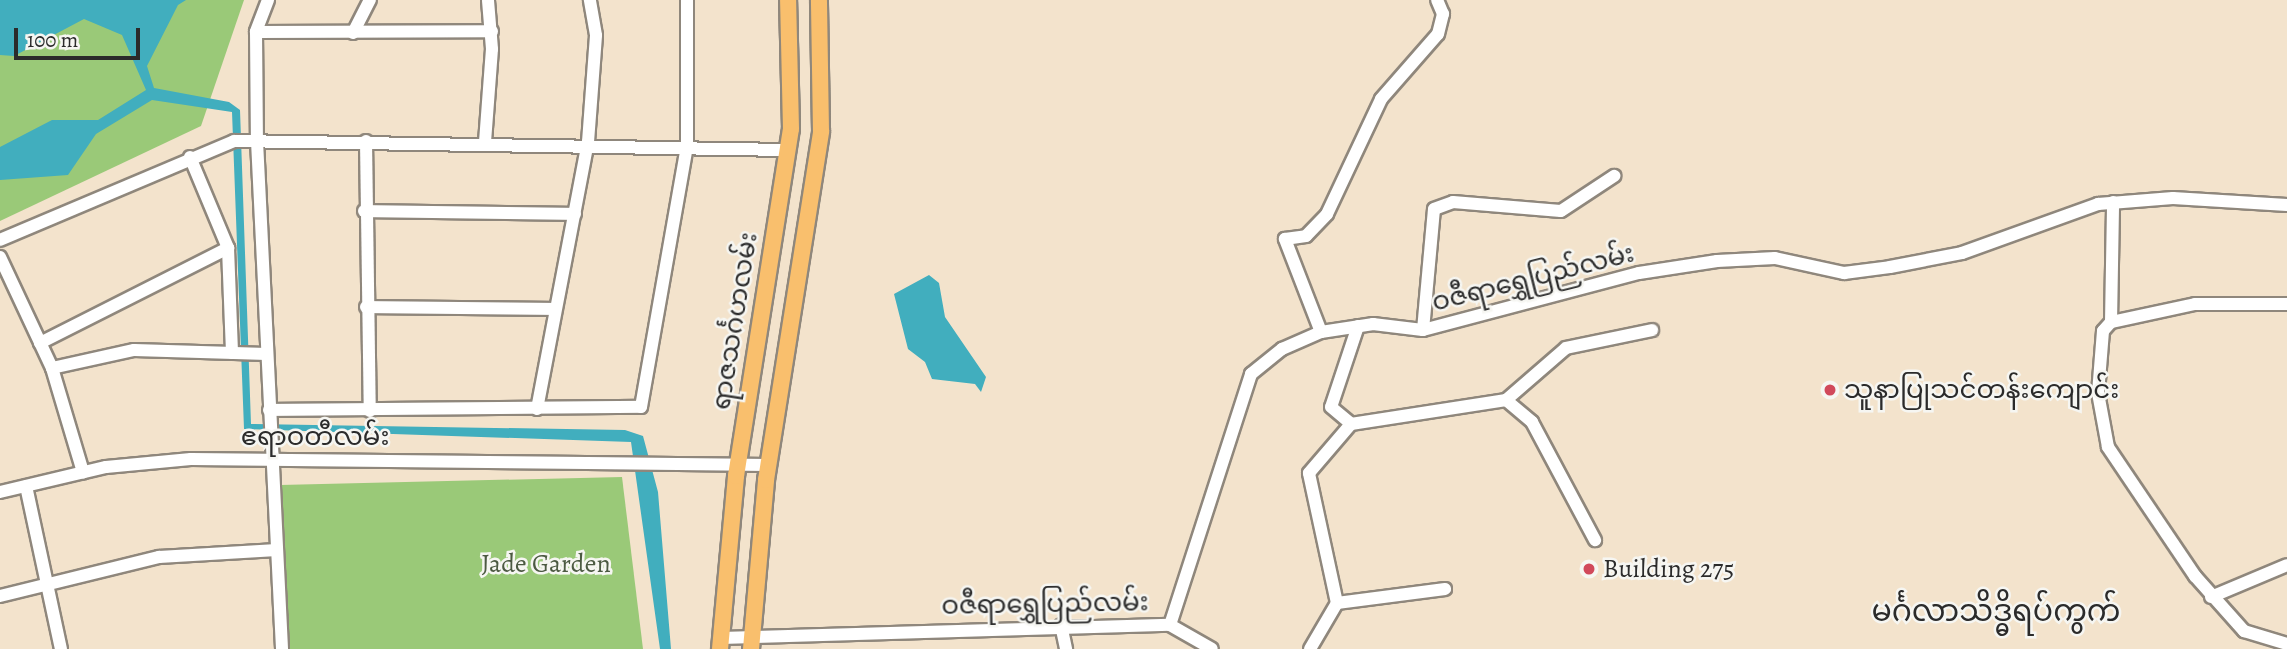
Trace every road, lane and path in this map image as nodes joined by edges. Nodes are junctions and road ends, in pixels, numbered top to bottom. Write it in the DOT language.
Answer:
graph roads {
  1 [pos="268,0"];
  2 [pos="370,0"];
  3 [pos="488,0"];
  4 [pos="590,0"];
  5 [pos="687,0"];
  6 [pos="788,0"];
  7 [pos="819,0"];
  8 [pos="1437,0"];
  9 [pos="256,32"];
  10 [pos="492,32"];
  11 [pos="353,33"];
  12 [pos="245,141"];
  13 [pos="366,141"];
  14 [pos="485,142"];
  15 [pos="588,142"];
  16 [pos="687,147"];
  17 [pos="787,150"];
  18 [pos="190,157"];
  19 [pos="1614,176"];
  20 [pos="2113,202"];
  21 [pos="2287,205"];
  22 [pos="364,211"];
  23 [pos="575,214"];
  24 [pos="0,240"];
  25 [pos="228,248"];
  26 [pos="0,257"];
  27 [pos="2287,304"];
  28 [pos="366,307"];
  29 [pos="554,309"];
  30 [pos="2111,322"];
  31 [pos="1357,326"];
  32 [pos="1423,330"];
  33 [pos="1651,330"];
  34 [pos="1321,332"];
  35 [pos="40,343"];
  36 [pos="249,354"];
  37 [pos="52,368"];
  38 [pos="1506,400"];
  39 [pos="537,409"];
  40 [pos="270,410"];
  41 [pos="370,411"];
  42 [pos="1351,424"];
  43 [pos="272,459"];
  44 [pos="738,464"];
  45 [pos="769,465"];
  46 [pos="83,472"];
  47 [pos="26,486"];
  48 [pos="0,492"];
  49 [pos="1595,540"];
  50 [pos="277,550"];
  51 [pos="2287,565"];
  52 [pos="47,585"];
  53 [pos="1445,589"];
  54 [pos="0,596"];
  55 [pos="2211,597"];
  56 [pos="1337,603"];
  57 [pos="1061,625"];
  58 [pos="1170,625"];
  59 [pos="752,642"];
  60 [pos="721,643"];
  61 [pos="2287,644"];
  62 [pos="61,649"];
  63 [pos="282,649"];
  64 [pos="1066,649"];
  65 [pos="1212,649"];
  66 [pos="1310,649"];
  1 -- 9 [label="street"];
  2 -- 11 [label="street"];
  3 -- 10 [label="street"];
  4 -- 15 [label="street"];
  5 -- 16 [label="street"];
  6 -- 17 [label="main road, ရာဇသင်္ဂဟလမ်း"];
  7 -- 45 [label="main road"];
  8 -- 34 [label="street"];
  9 -- 11 [label="street"];
  9 -- 12 [label="street"];
  10 -- 11 [label="street"];
  10 -- 14 [label="street"];
  12 -- 13 [label="street"];
  12 -- 18 [label="street"];
  12 -- 36 [label="street"];
  13 -- 14 [label="street"];
  13 -- 22 [label="street"];
  14 -- 15 [label="street"];
  15 -- 16 [label="street"];
  15 -- 23 [label="street"];
  16 -- 17 [label="street"];
  16 -- 39 [label="street"];
  17 -- 44 [label="main road, ရာဇသင်္ဂဟလမ်း"];
  18 -- 24 [label="street"];
  18 -- 25 [label="street"];
  19 -- 32 [label="street"];
  20 -- 21 [label="street, ဝဇီရာရွှေပြည်လမ်း"];
  20 -- 30 [label="street"];
  20 -- 32 [label="street, ဝဇီရာရွှေပြည်လမ်း"];
  22 -- 23 [label="street"];
  22 -- 28 [label="street"];
  23 -- 29 [label="street"];
  25 -- 35 [label="street"];
  25 -- 36 [label="street"];
  26 -- 35 [label="street"];
  27 -- 30 [label="street"];
  28 -- 29 [label="street"];
  28 -- 41 [label="street"];
  29 -- 39 [label="street"];
  30 -- 55 [label="street"];
  31 -- 32 [label="street, ဝဇီရာရွှေပြည်လမ်း"];
  31 -- 34 [label="street, ဝဇီရာရွှေပြည်လမ်း"];
  31 -- 42 [label="street"];
  33 -- 38 [label="street"];
  34 -- 58 [label="street, ဝဇီရာရွှေပြည်လမ်း"];
  35 -- 37 [label="street"];
  36 -- 37 [label="street"];
  36 -- 40 [label="street"];
  37 -- 46 [label="street"];
  38 -- 42 [label="street"];
  38 -- 49 [label="street"];
  39 -- 41 [label="street"];
  40 -- 41 [label="street"];
  40 -- 43 [label="street"];
  42 -- 56 [label="street"];
  43 -- 44 [label="street, ဧရာဝတီလမ်း"];
  43 -- 46 [label="street, ဧရာဝတီလမ်း"];
  43 -- 50 [label="street"];
  44 -- 45 [label="street"];
  44 -- 60 [label="main road, ရာဇသင်္ဂဟလမ်း"];
  45 -- 59 [label="main road"];
  46 -- 47 [label="street, ဧရာဝတီလမ်း"];
  47 -- 48 [label="street, ဧရာဝတီလမ်း"];
  47 -- 52 [label="street"];
  50 -- 52 [label="street"];
  50 -- 63 [label="street"];
  51 -- 55 [label="street"];
  52 -- 54 [label="street"];
  52 -- 62 [label="street"];
  53 -- 56 [label="street"];
  55 -- 61 [label="street"];
  56 -- 66 [label="street"];
  57 -- 58 [label="street, ဝဇီရာရွှေပြည်လမ်း"];
  57 -- 59 [label="street, ဝဇီရာရွှေပြည်လမ်း"];
  57 -- 64 [label="street"];
  58 -- 65 [label="street"];
  59 -- 60 [label="street, ဝဇီရာရွှေပြည်လမ်း"];
}
